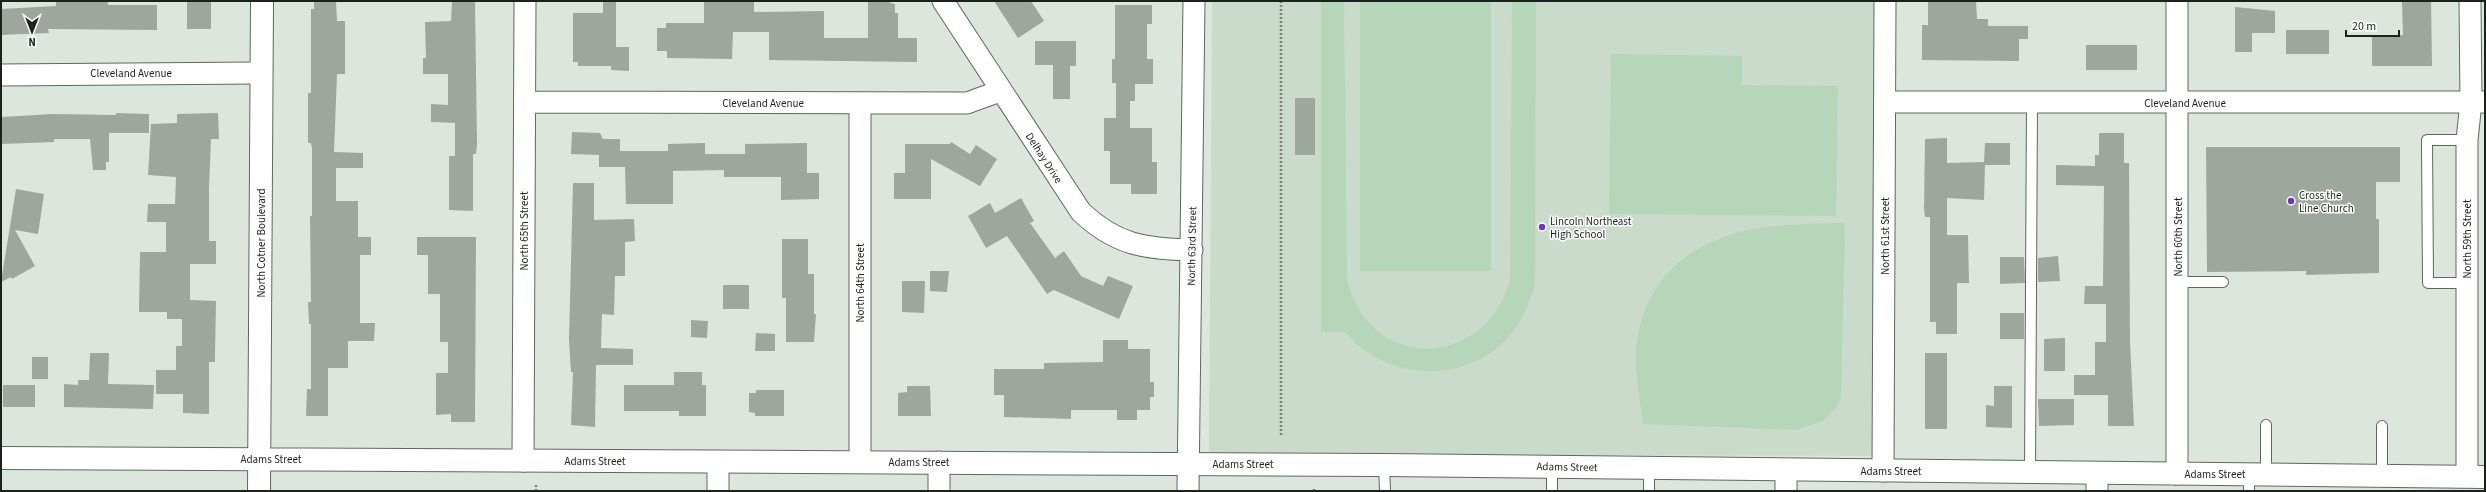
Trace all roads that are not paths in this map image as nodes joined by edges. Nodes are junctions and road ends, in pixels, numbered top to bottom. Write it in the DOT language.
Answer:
graph roads {
  1 [pos="262,1"];
  2 [pos="525,1"];
  3 [pos="943,1"];
  4 [pos="1194,1"];
  5 [pos="1885,1"];
  6 [pos="2177,1"];
  7 [pos="2470,1"];
  8 [pos="261,73"];
  9 [pos="1,74"];
  10 [pos="1000,91"];
  11 [pos="525,102"];
  12 [pos="1885,102"];
  13 [pos="2478,102"];
  14 [pos="860,103"];
  15 [pos="2032,103"];
  16 [pos="2177,103"];
  17 [pos="2467,140"];
  18 [pos="1192,250"];
  19 [pos="2178,282"];
  20 [pos="2223,282"];
  21 [pos="2467,283"];
  22 [pos="2266,425"];
  23 [pos="2382,426"];
  24 [pos="1,458"];
  25 [pos="259,459"];
  26 [pos="523,461"];
  27 [pos="718,462"];
  28 [pos="860,462"];
  29 [pos="939,462"];
  30 [pos="1189,464"];
  31 [pos="1384,465"];
  32 [pos="1552,467"];
  33 [pos="1649,468"];
  34 [pos="1883,471"];
  35 [pos="2030,472"];
  36 [pos="2178,474"];
  37 [pos="2382,475"];
  38 [pos="2255,480"];
  39 [pos="1786,481"];
  40 [pos="2472,481"];
  41 [pos="2097,482"];
  42 [pos="2404,483"];
  43 [pos="258,489"];
  44 [pos="718,491"];
  45 [pos="939,491"];
  46 [pos="1188,491"];
  47 [pos="1385,491"];
  48 [pos="1552,491"];
  49 [pos="1649,491"];
  1 -- 8 [label="main road, North Cotner Boulevard"];
  2 -- 11 [label="street, North 65th Street"];
  3 -- 10 [label="street, Delhay Drive"];
  4 -- 18 [label="street, North 63rd Street"];
  5 -- 12 [label="street, North 61st Street"];
  6 -- 16 [label="street, North 60th Street"];
  7 -- 13 [label="street, North 59th Street"];
  8 -- 9 [label="street, Cleveland Avenue"];
  8 -- 25 [label="main road, North Cotner Boulevard"];
  10 -- 14 [label="street, Cleveland Avenue"];
  10 -- 18 [label="street, Delhay Drive"];
  11 -- 14 [label="street, Cleveland Avenue"];
  11 -- 26 [label="street, North 65th Street"];
  12 -- 15 [label="street, Cleveland Avenue"];
  12 -- 34 [label="street, North 61st Street"];
  13 -- 16 [label="street, Cleveland Avenue"];
  13 -- 17 [label="street, North 59th Street"];
  14 -- 28 [label="street, North 64th Street"];
  15 -- 16 [label="street, Cleveland Avenue"];
  15 -- 35 [label="lane"];
  16 -- 19 [label="street, North 60th Street"];
  17 -- 21 [label="street, North 59th Street"];
  17 -- 21 [label="lane"];
  18 -- 30 [label="street, North 63rd Street"];
  19 -- 20 [label="lane"];
  19 -- 36 [label="street, North 60th Street"];
  21 -- 40 [label="street, North 59th Street"];
  22 -- 38 [label="lane"];
  23 -- 37 [label="lane"];
  24 -- 25 [label="main road, Adams Street"];
  25 -- 26 [label="main road, Adams Street"];
  25 -- 43 [label="main road, North Cotner Boulevard"];
  26 -- 27 [label="main road, Adams Street"];
  27 -- 28 [label="main road, Adams Street"];
  27 -- 44 [label="street"];
  28 -- 29 [label="main road, Adams Street"];
  29 -- 30 [label="main road, Adams Street"];
  29 -- 45 [label="street"];
  30 -- 31 [label="main road, Adams Street"];
  30 -- 46 [label="street, North 63rd Street"];
  31 -- 32 [label="main road, Adams Street"];
  31 -- 47 [label="lane"];
  32 -- 33 [label="main road, Adams Street"];
  32 -- 48 [label="lane"];
  33 -- 39 [label="main road, Adams Street"];
  33 -- 49 [label="lane"];
  34 -- 35 [label="main road, Adams Street"];
  34 -- 39 [label="main road, Adams Street"];
  35 -- 41 [label="main road, Adams Street"];
  36 -- 38 [label="main road, Adams Street"];
  36 -- 41 [label="main road, Adams Street"];
  37 -- 38 [label="main road, Adams Street"];
  37 -- 42 [label="main road, Adams Street"];
  40 -- 42 [label="main road, Adams Street"];
}
